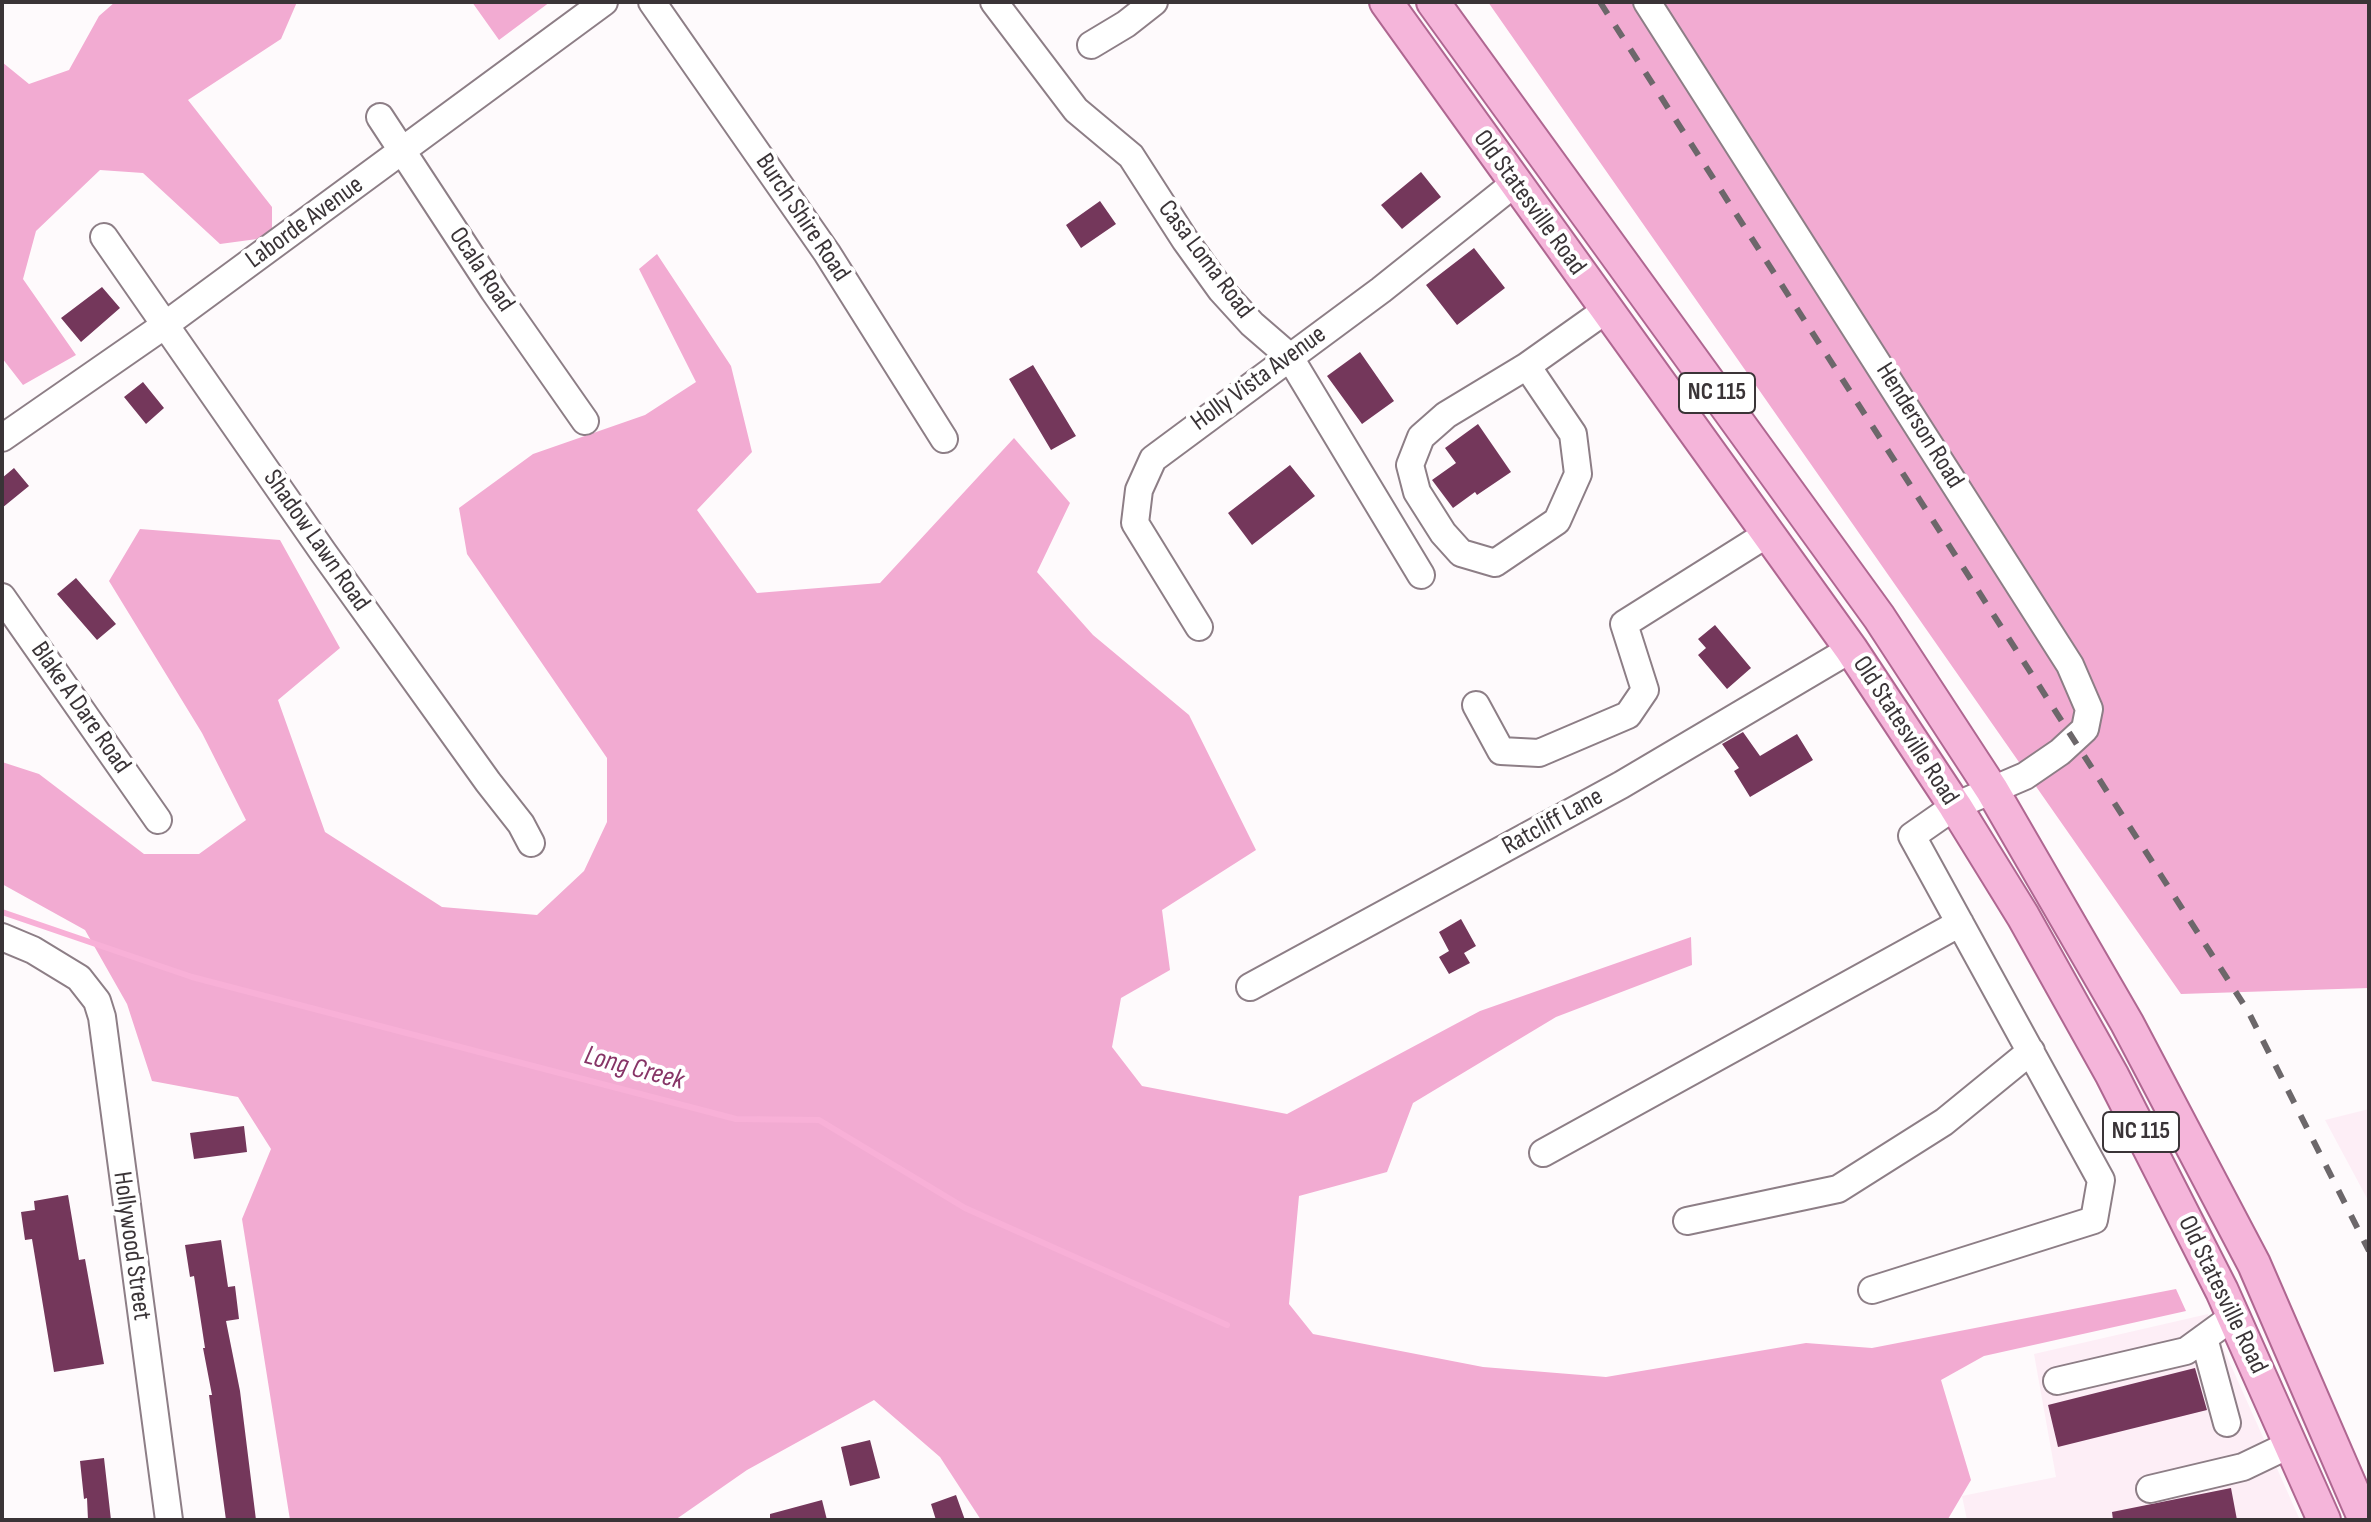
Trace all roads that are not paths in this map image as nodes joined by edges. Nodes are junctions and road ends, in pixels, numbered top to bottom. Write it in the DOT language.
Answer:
graph roads {
  1 [pos="604,2"];
  2 [pos="652,2"];
  3 [pos="994,2"];
  4 [pos="1154,2"];
  5 [pos="1386,2"];
  6 [pos="1433,2"];
  7 [pos="1647,2"];
  8 [pos="1091,45"];
  9 [pos="380,117"];
  10 [pos="403,151"];
  11 [pos="1515,183"];
  12 [pos="104,237"];
  13 [pos="1606,310"];
  14 [pos="165,325"];
  15 [pos="1289,356"];
  16 [pos="1527,366"];
  17 [pos="585,421"];
  18 [pos="2,438"];
  19 [pos="944,439"];
  20 [pos="1767,534"];
  21 [pos="1421,575"];
  22 [pos="2,597"];
  23 [pos="1199,627"];
  24 [pos="1851,649"];
  25 [pos="1476,705"];
  26 [pos="1992,790"];
  27 [pos="1955,806"];
  28 [pos="158,820"];
  29 [pos="531,843"];
  30 [pos="1960,923"];
  31 [pos="2,937"];
  32 [pos="1250,987"];
  33 [pos="2031,1051"];
  34 [pos="1543,1153"];
  35 [pos="1687,1221"];
  36 [pos="1872,1290"];
  37 [pos="2234,1316"];
  38 [pos="2204,1338"];
  39 [pos="2057,1381"];
  40 [pos="2227,1423"];
  41 [pos="2291,1444"];
  42 [pos="2150,1489"];
  43 [pos="169,1520"];
  44 [pos="2324,1520"];
  45 [pos="2365,1520"];
  1 -- 10 [label="street, Laborde Avenue"];
  2 -- 19 [label="street, Burch Shire Road"];
  3 -- 15 [label="street, Casa Loma Road"];
  4 -- 8 [label="street"];
  5 -- 11 [label="main road, Old Statesville Road / NC 115"];
  6 -- 26 [label="main road, Old Statesville Road / NC 115"];
  7 -- 26 [label="street, Henderson Road"];
  9 -- 10 [label="street, Ocala Road"];
  10 -- 14 [label="street, Laborde Avenue"];
  10 -- 17 [label="street, Ocala Road"];
  11 -- 13 [label="main road, Old Statesville Road / NC 115"];
  11 -- 15 [label="street, Holly Vista Avenue"];
  12 -- 14 [label="street, Shadow Lawn Road"];
  13 -- 16 [label="street"];
  13 -- 20 [label="main road, Old Statesville Road / NC 115"];
  14 -- 18 [label="street, Laborde Avenue"];
  14 -- 29 [label="street, Shadow Lawn Road"];
  15 -- 21 [label="street, Casa Loma Road"];
  15 -- 23 [label="street, Holly Vista Avenue"];
  16 -- 16 [label="street"];
  20 -- 24 [label="main road, Old Statesville Road / NC 115"];
  20 -- 25 [label="street"];
  22 -- 28 [label="street, Blake A Dare Road"];
  24 -- 27 [label="main road, Old Statesville Road / NC 115"];
  24 -- 32 [label="street, Ratcliff Lane"];
  26 -- 27 [label="street, Henderson Road"];
  26 -- 45 [label="main road, Old Statesville Road / NC 115"];
  27 -- 30 [label="street, Henderson Road"];
  27 -- 37 [label="main road, Old Statesville Road / NC 115"];
  30 -- 33 [label="street"];
  30 -- 34 [label="street"];
  31 -- 43 [label="street, Hollywood Street"];
  33 -- 35 [label="street"];
  33 -- 36 [label="street"];
  37 -- 38 [label="street"];
  37 -- 41 [label="main road, Old Statesville Road / NC 115"];
  38 -- 39 [label="street"];
  38 -- 40 [label="street"];
  41 -- 42 [label="street"];
  41 -- 44 [label="main road, Old Statesville Road / NC 115"];
}
